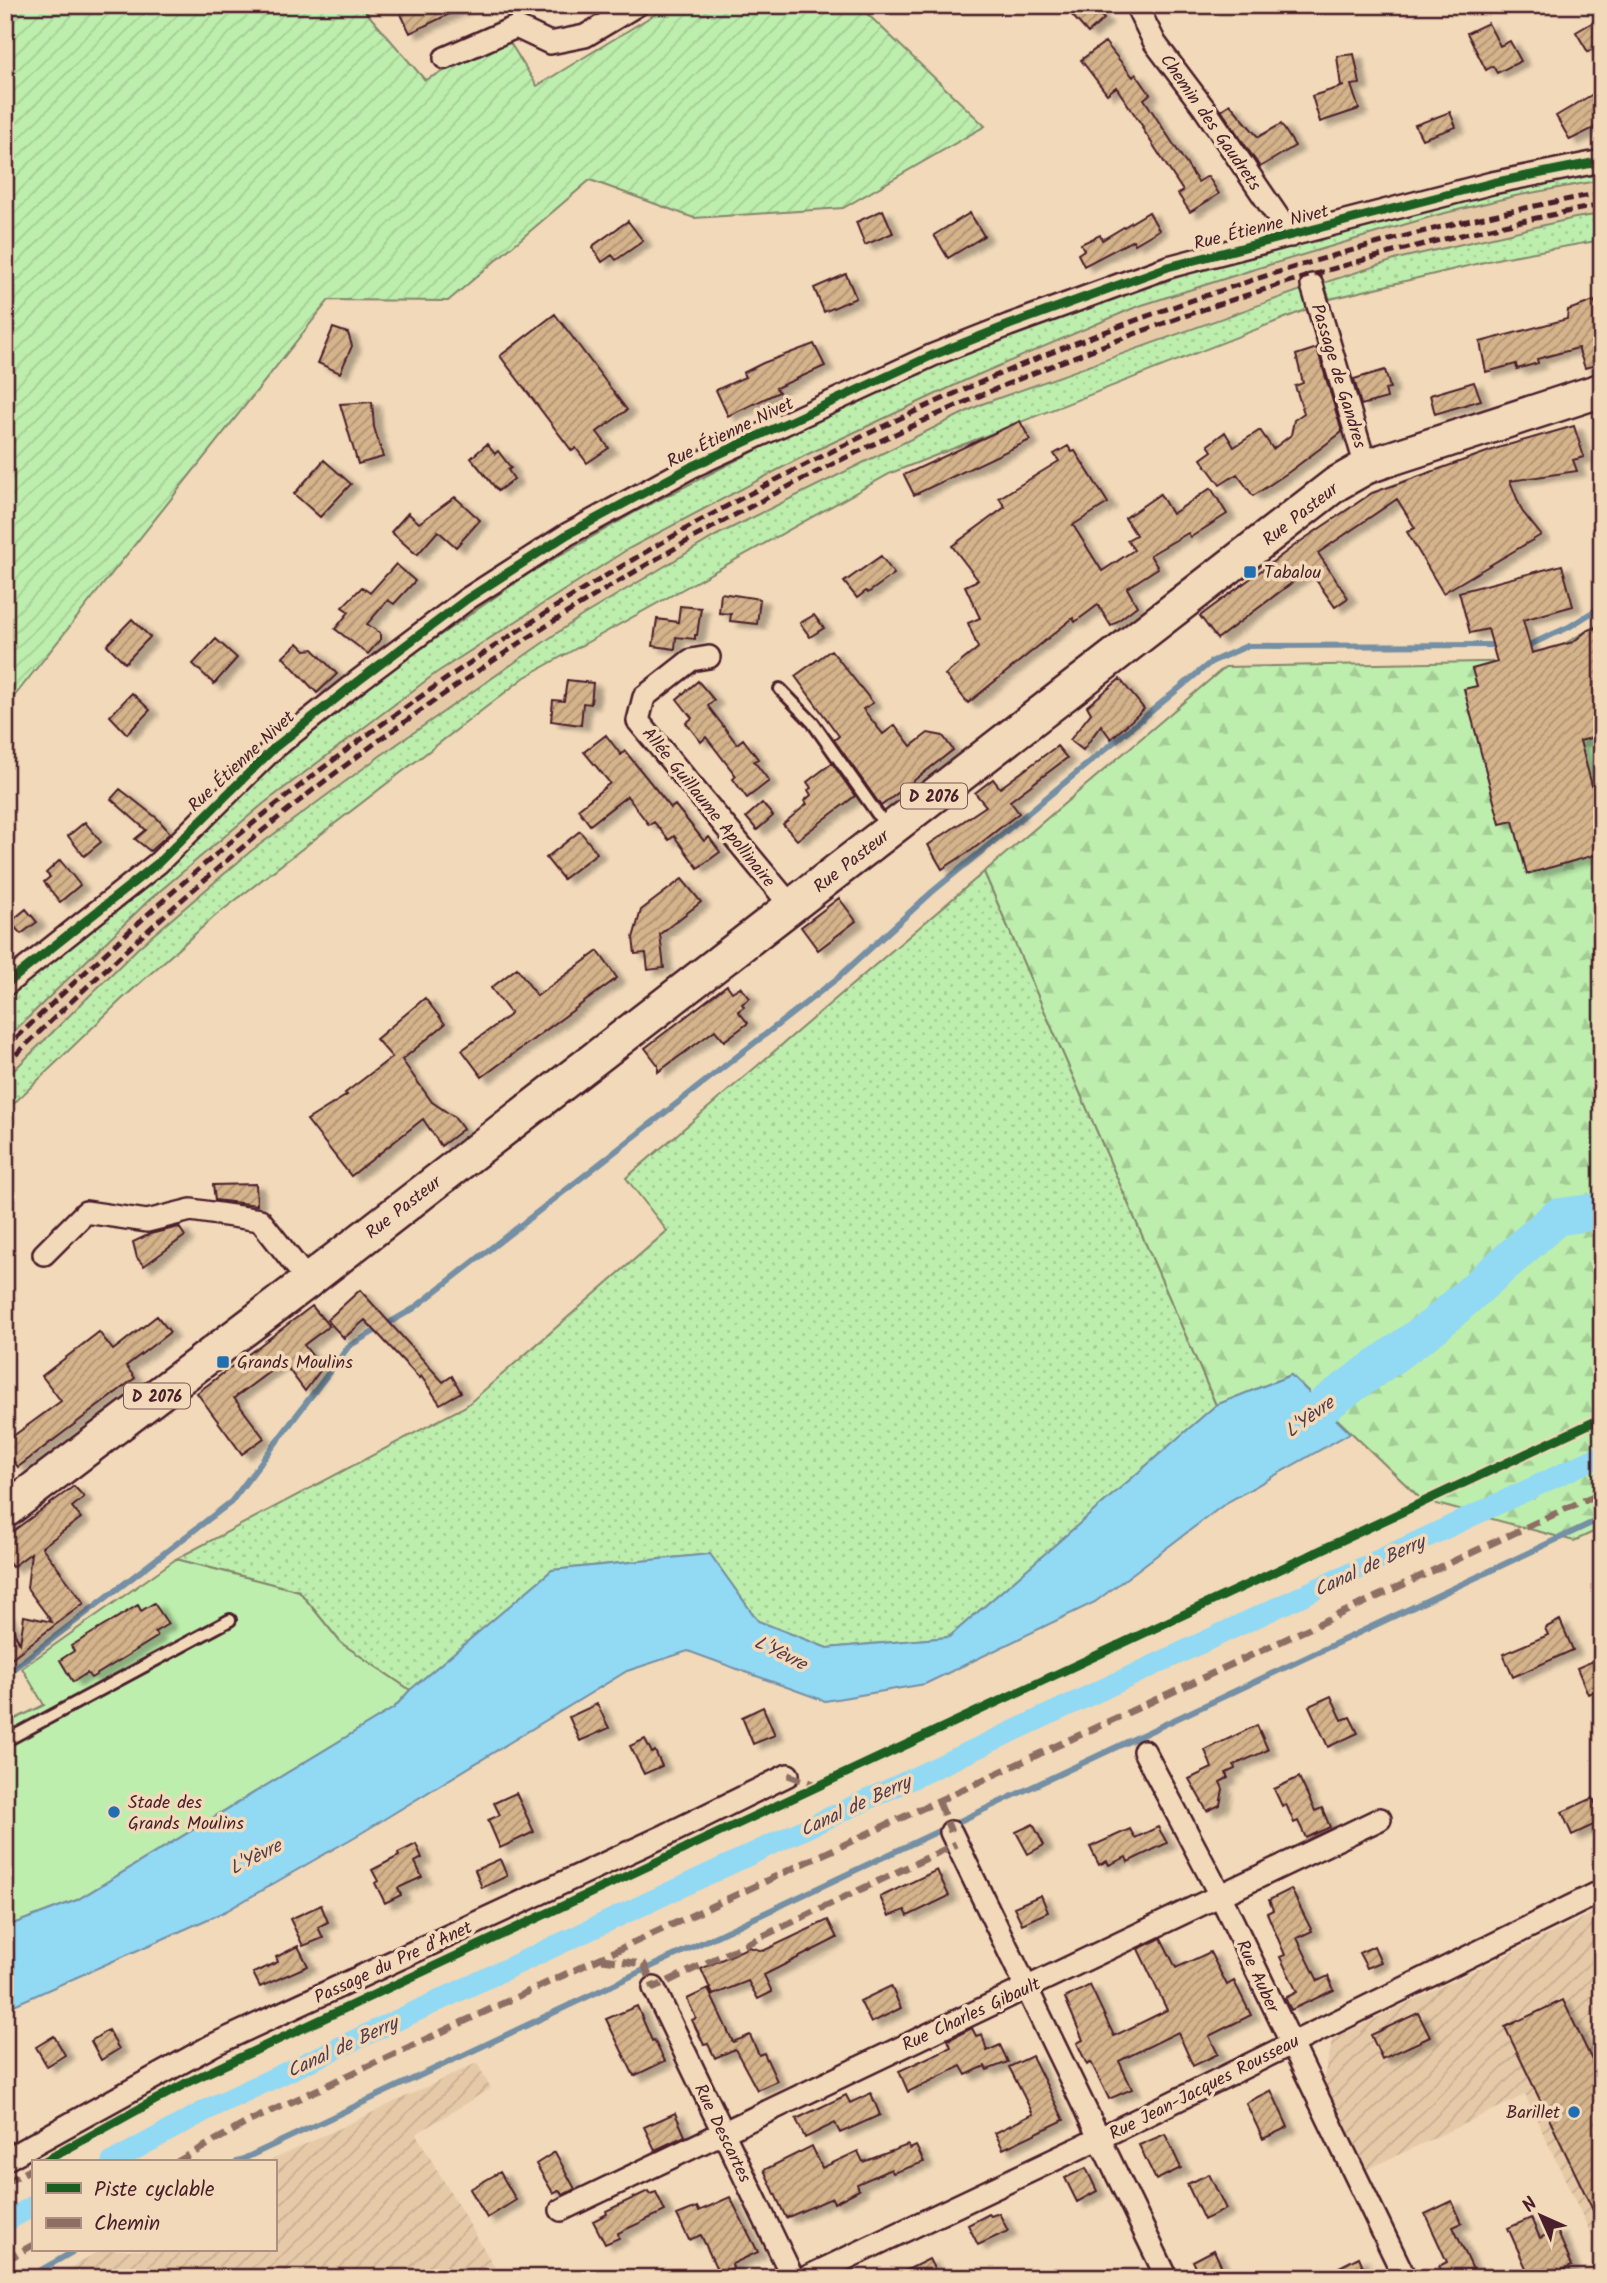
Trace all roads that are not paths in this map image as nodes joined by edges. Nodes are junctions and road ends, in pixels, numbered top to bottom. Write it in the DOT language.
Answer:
graph roads {
  1 [pos="637,5"];
  2 [pos="1136,5"];
  3 [pos="445,58"];
  4 [pos="1602,161"];
  5 [pos="1291,236"];
  6 [pos="1312,285"];
  7 [pos="1602,390"];
  8 [pos="1366,467"];
  9 [pos="709,657"];
  10 [pos="780,689"];
  11 [pos="889,831"];
  12 [pos="792,907"];
  13 [pos="5,985"];
  14 [pos="44,1254"];
  15 [pos="308,1280"];
  16 [pos="5,1511"];
  17 [pos="230,1620"];
  18 [pos="5,1741"];
  19 [pos="1144,1751"];
  20 [pos="788,1775"];
  21 [pos="1380,1819"];
  22 [pos="951,1832"];
  23 [pos="1602,1891"];
  24 [pos="1220,1895"];
  25 [pos="654,1988"];
  26 [pos="1027,1988"];
  27 [pos="1290,2043"];
  28 [pos="723,2132"];
  29 [pos="1100,2138"];
  30 [pos="5,2160"];
  31 [pos="561,2210"];
  32 [pos="793,2278"];
  33 [pos="805,2278"];
  34 [pos="1167,2278"];
  35 [pos="1405,2278"];
  1 -- 3 [label="street"];
  2 -- 5 [label="street, Chemin des Gaudrets"];
  4 -- 5 [label="street, Rue Étienne Nivet"];
  5 -- 13 [label="street, Rue Étienne Nivet"];
  6 -- 8 [label="street, Passage de Gandres"];
  7 -- 8 [label="main road, Rue Pasteur / D 2076"];
  8 -- 11 [label="main road, Rue Pasteur / D 2076"];
  9 -- 12 [label="street, Allée Guillaume Apollinaire"];
  10 -- 11 [label="lane"];
  11 -- 12 [label="main road, Rue Pasteur / D 2076"];
  12 -- 15 [label="main road, Rue Pasteur / D 2076"];
  14 -- 15 [label="street"];
  15 -- 16 [label="main road, D 2076"];
  17 -- 18 [label="lane"];
  19 -- 24 [label="street, Rue Auber"];
  20 -- 30 [label="street, Passage du Pre d’Anet"];
  21 -- 24 [label="street, Rue Charles Gibault"];
  22 -- 26 [label="street"];
  23 -- 27 [label="street, Rue Jean-Jacques Rousseau"];
  24 -- 26 [label="street, Rue Charles Gibault"];
  24 -- 27 [label="street, Rue Auber"];
  25 -- 28 [label="street, Rue Descartes"];
  26 -- 28 [label="street, Rue Charles Gibault"];
  26 -- 29 [label="street"];
  27 -- 29 [label="street, Rue Jean-Jacques Rousseau"];
  27 -- 35 [label="street, Rue Auber"];
  28 -- 31 [label="street, Rue Charles Gibault"];
  28 -- 32 [label="street, Rue Descartes"];
  29 -- 33 [label="street, Rue Jean-Jacques Rousseau"];
  29 -- 34 [label="street"];
}
